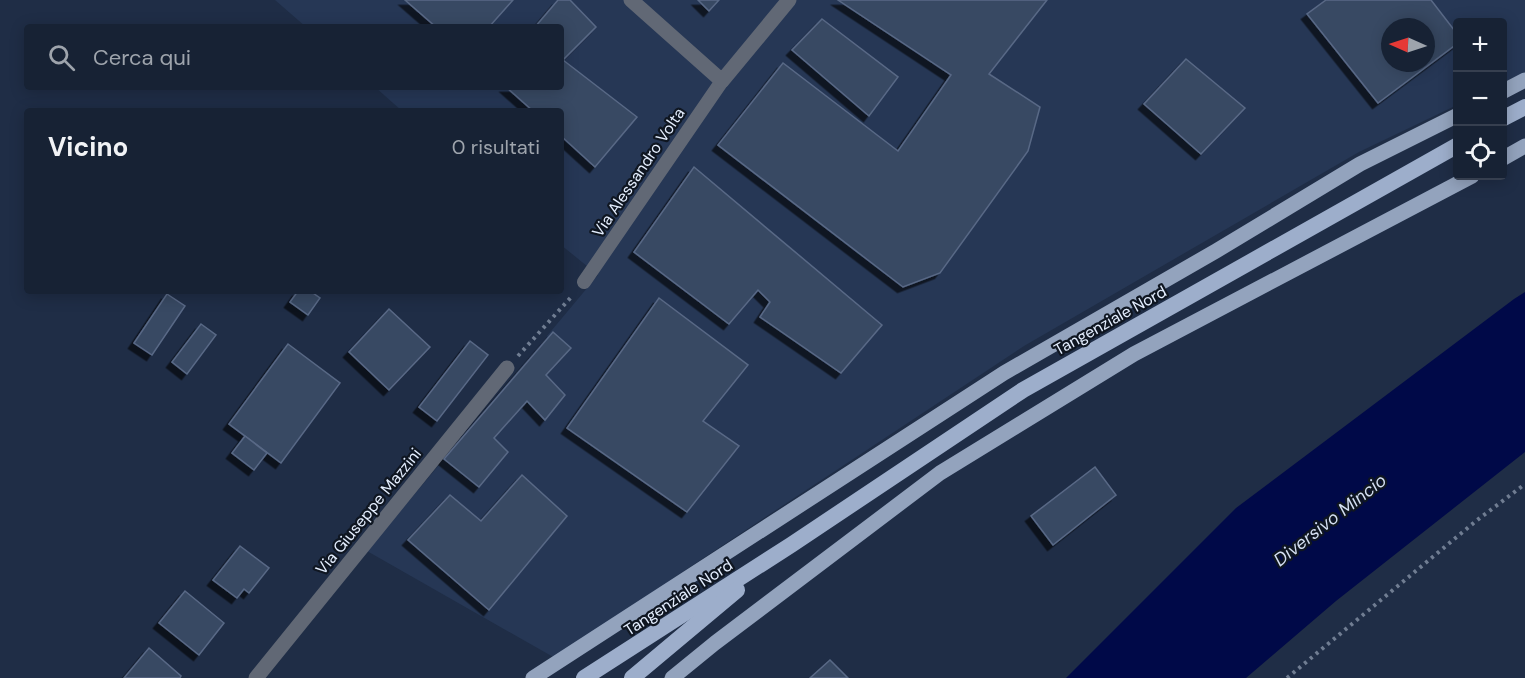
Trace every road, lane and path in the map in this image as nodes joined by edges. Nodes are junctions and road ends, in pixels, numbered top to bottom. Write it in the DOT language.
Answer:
graph roads {
  1 [pos="632,0"];
  2 [pos="789,0"];
  3 [pos="1525,80"];
  4 [pos="722,81"];
  5 [pos="1507,90"];
  6 [pos="1525,107"];
  7 [pos="1507,117"];
  8 [pos="1453,118"];
  9 [pos="1525,146"];
  10 [pos="1453,148"];
  11 [pos="1507,157"];
  12 [pos="1464,180"];
  13 [pos="584,282"];
  14 [pos="507,368"];
  15 [pos="1525,484"];
  16 [pos="790,545"];
  17 [pos="256,678"];
  18 [pos="533,678"];
  19 [pos="584,678"];
  20 [pos="632,678"];
  21 [pos="672,678"];
  22 [pos="1287,678"];
  1 -- 4 [label="street"];
  2 -- 4 [label="street, Via Alessandro Volta"];
  3 -- 5 [label="main road"];
  4 -- 13 [label="lane, Via Alessandro Volta"];
  6 -- 7 [label="highway"];
  8 -- 18 [label="main road"];
  9 -- 11 [label="main road"];
  10 -- 16 [label="highway, Tangenziale Nord"];
  12 -- 21 [label="main road"];
  13 -- 14 [label="path"];
  14 -- 17 [label="street, Via Giuseppe Mazzini"];
  15 -- 22 [label="path"];
  16 -- 19 [label="highway, Tangenziale Nord"];
  16 -- 20 [label="highway, Tangenziale Nord"];
}
